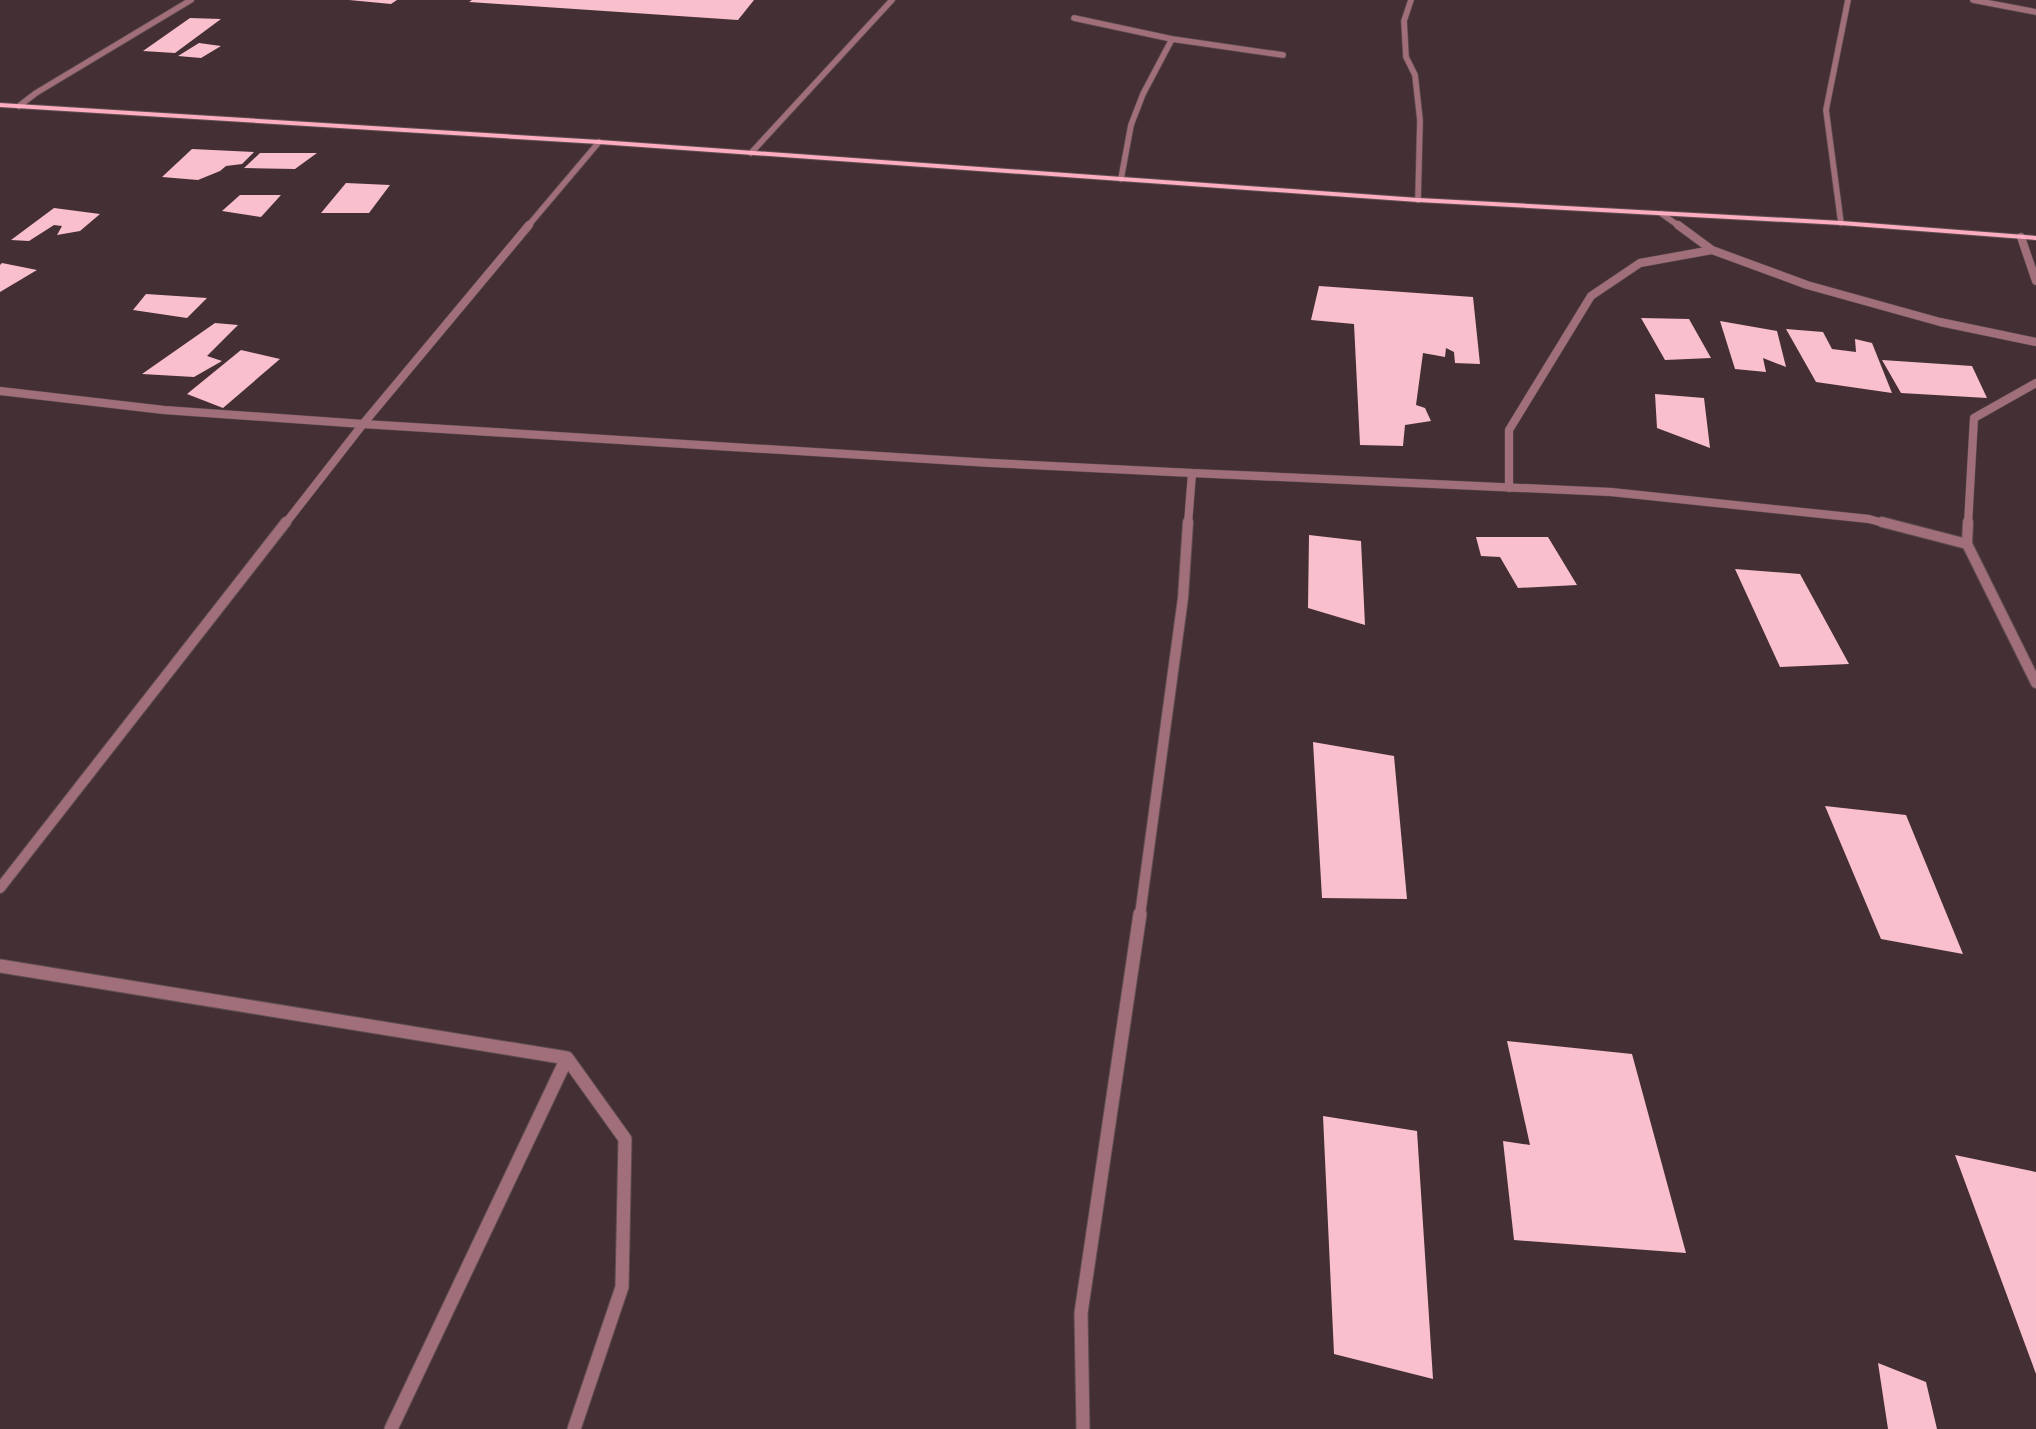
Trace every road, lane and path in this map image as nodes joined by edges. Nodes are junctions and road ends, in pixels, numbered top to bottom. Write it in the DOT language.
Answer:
graph roads {
  1 [pos="191,0"];
  2 [pos="892,0"];
  3 [pos="1411,0"];
  4 [pos="1848,0"];
  5 [pos="1973,0"];
  6 [pos="2036,12"];
  7 [pos="1074,18"];
  8 [pos="1172,39"];
  9 [pos="1283,55"];
  10 [pos="0,105"];
  11 [pos="19,106"];
  12 [pos="599,142"];
  13 [pos="751,153"];
  14 [pos="1121,179"];
  15 [pos="1418,200"];
  16 [pos="1662,214"];
  17 [pos="1841,223"];
  18 [pos="2021,237"];
  19 [pos="2036,238"];
  20 [pos="1712,250"];
  21 [pos="2036,282"];
  22 [pos="2036,342"];
  23 [pos="2036,383"];
  24 [pos="0,391"];
  25 [pos="363,424"];
  26 [pos="1192,473"];
  27 [pos="1508,488"];
  28 [pos="1967,544"];
  29 [pos="2036,683"];
  30 [pos="0,888"];
  31 [pos="0,966"];
  32 [pos="567,1058"];
  33 [pos="391,1429"];
  34 [pos="574,1429"];
  35 [pos="1083,1429"];
  1 -- 11 [label="street"];
  2 -- 13 [label="street"];
  3 -- 15 [label="street"];
  4 -- 17 [label="street"];
  5 -- 6 [label="street"];
  7 -- 8 [label="street"];
  8 -- 9 [label="street"];
  8 -- 14 [label="street"];
  10 -- 11 [label="main road"];
  11 -- 12 [label="main road"];
  12 -- 13 [label="main road"];
  12 -- 25 [label="street"];
  13 -- 14 [label="main road"];
  14 -- 15 [label="main road"];
  15 -- 16 [label="main road"];
  16 -- 17 [label="main road"];
  16 -- 20 [label="street"];
  17 -- 18 [label="main road"];
  18 -- 19 [label="main road"];
  18 -- 21 [label="street"];
  20 -- 22 [label="street"];
  20 -- 27 [label="street"];
  23 -- 28 [label="street"];
  24 -- 25 [label="street"];
  25 -- 26 [label="street"];
  25 -- 30 [label="street"];
  26 -- 27 [label="street"];
  26 -- 35 [label="street"];
  27 -- 28 [label="street"];
  28 -- 29 [label="street"];
  31 -- 32 [label="street"];
  32 -- 33 [label="street"];
  32 -- 34 [label="street"];
}
